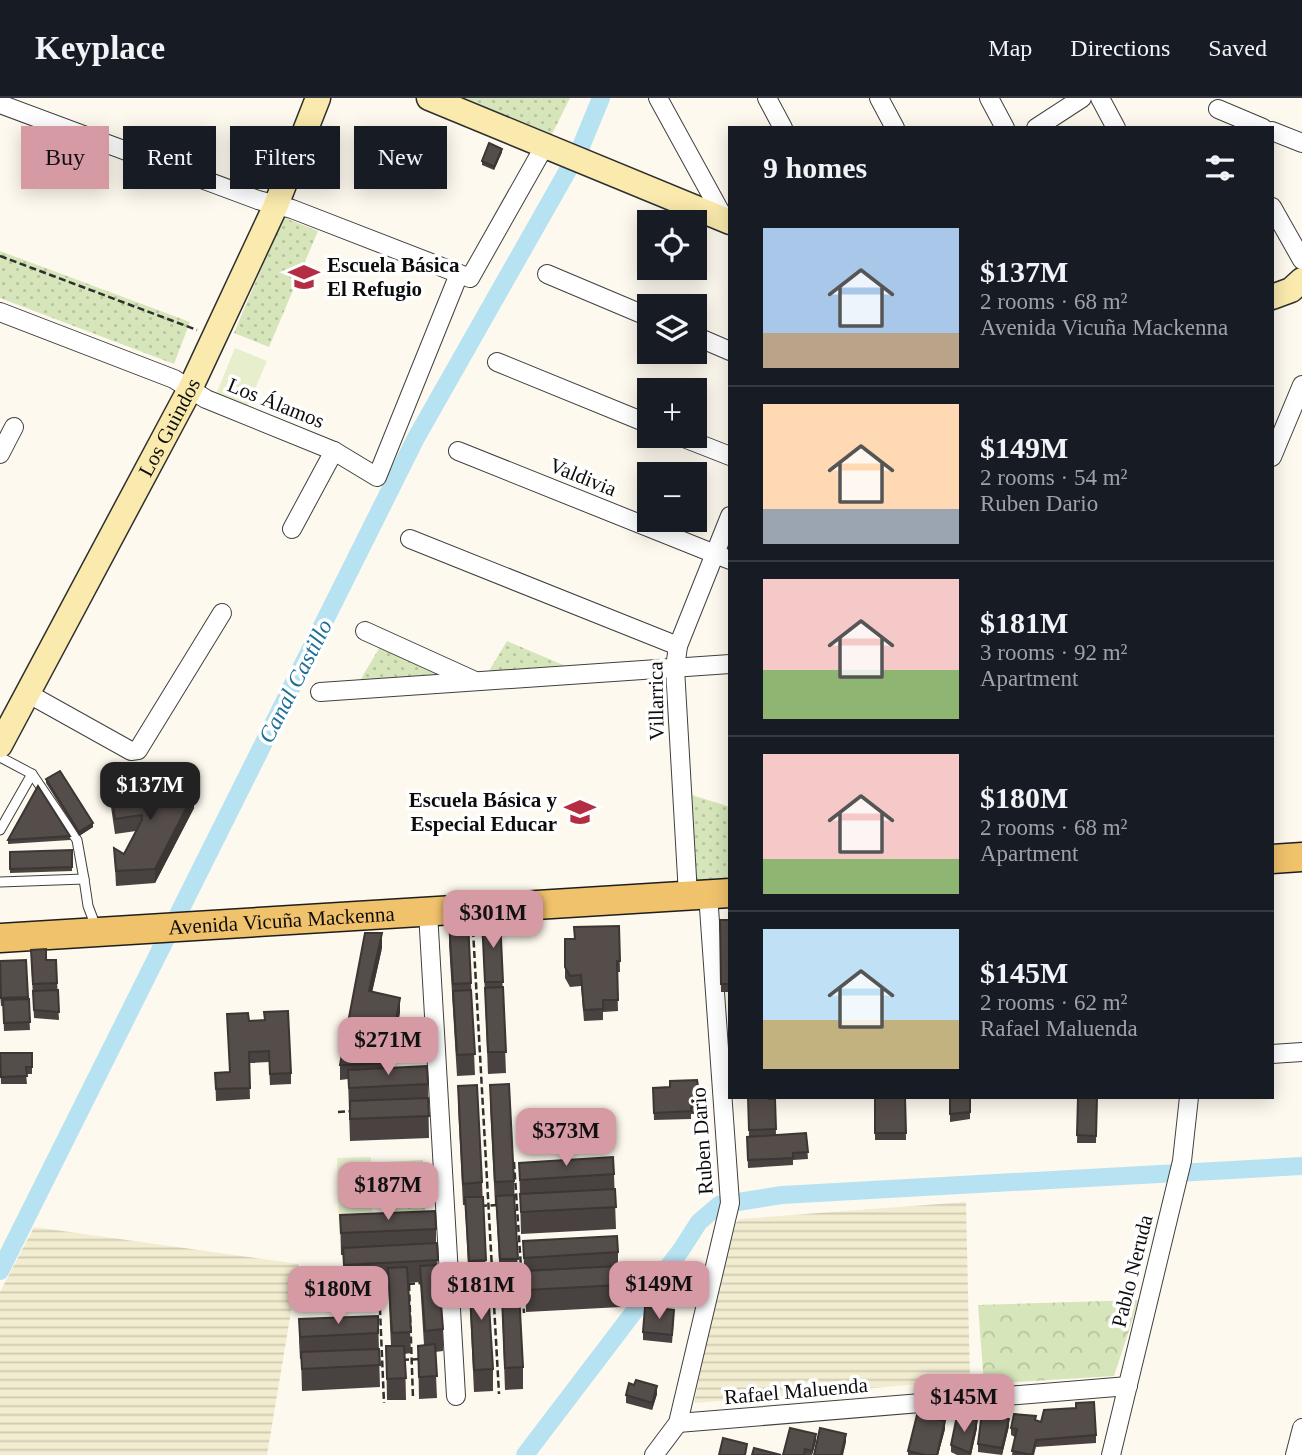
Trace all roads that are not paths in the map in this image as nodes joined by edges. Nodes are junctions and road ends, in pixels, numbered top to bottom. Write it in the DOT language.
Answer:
graph roads {
  1 [pos="318,98"];
  2 [pos="429,98"];
  3 [pos="658,98"];
  4 [pos="767,98"];
  5 [pos="879,98"];
  6 [pos="989,98"];
  7 [pos="1082,98"];
  8 [pos="1100,98"];
  9 [pos="0,104"];
  10 [pos="1215,104"];
  11 [pos="782,126"];
  12 [pos="894,126"];
  13 [pos="1004,126"];
  14 [pos="1039,126"];
  15 [pos="1115,126"];
  16 [pos="1227,126"];
  17 [pos="1259,126"];
  18 [pos="1274,132"];
  19 [pos="1302,143"];
  20 [pos="562,154"];
  21 [pos="276,205"];
  22 [pos="1274,211"];
  23 [pos="728,221"];
  24 [pos="1302,260"];
  25 [pos="547,274"];
  26 [pos="464,276"];
  27 [pos="1302,280"];
  28 [pos="1274,297"];
  29 [pos="0,312"];
  30 [pos="637,312"];
  31 [pos="707,341"];
  32 [pos="728,350"];
  33 [pos="497,362"];
  34 [pos="1302,385"];
  35 [pos="190,389"];
  36 [pos="637,419"];
  37 [pos="14,427"];
  38 [pos="707,447"];
  39 [pos="334,451"];
  40 [pos="457,451"];
  41 [pos="1274,452"];
  42 [pos="0,454"];
  43 [pos="728,455"];
  44 [pos="728,526"];
  45 [pos="292,530"];
  46 [pos="410,539"];
  47 [pos="722,557"];
  48 [pos="222,613"];
  49 [pos="365,631"];
  50 [pos="678,646"];
  51 [pos="728,664"];
  52 [pos="675,668"];
  53 [pos="476,681"];
  54 [pos="320,692"];
  55 [pos="27,693"];
  56 [pos="0,745"];
  57 [pos="0,757"];
  58 [pos="32,774"];
  59 [pos="0,830"];
  60 [pos="1302,857"];
  61 [pos="1274,859"];
  62 [pos="84,879"];
  63 [pos="0,882"];
  64 [pos="709,894"];
  65 [pos="428,912"];
  66 [pos="98,932"];
  67 [pos="0,938"];
  68 [pos="1302,1052"];
  69 [pos="1274,1054"];
  70 [pos="726,1086"];
  71 [pos="1189,1099"];
  72 [pos="1128,1386"];
  73 [pos="456,1396"];
  74 [pos="678,1423"];
  75 [pos="1302,1428"];
  76 [pos="654,1455"];
  77 [pos="1111,1455"];
  78 [pos="1295,1455"];
  1 -- 21 [label="street, Los Guindos"];
  2 -- 20 [label="street"];
  3 -- 23 [label="street"];
  4 -- 11 [label="street"];
  5 -- 12 [label="street"];
  6 -- 13 [label="street"];
  7 -- 14 [label="street"];
  8 -- 15 [label="street"];
  9 -- 21 [label="street"];
  10 -- 16 [label="street"];
  10 -- 17 [label="street"];
  18 -- 19 [label="street"];
  20 -- 23 [label="street"];
  20 -- 26 [label="street"];
  21 -- 26 [label="street"];
  21 -- 35 [label="street, Los Guindos"];
  22 -- 24 [label="street"];
  25 -- 30 [label="street"];
  26 -- 39 [label="street, Los Álamos"];
  27 -- 28 [label="street"];
  29 -- 35 [label="street, Los Álamos"];
  31 -- 32 [label="street"];
  33 -- 36 [label="street"];
  34 -- 41 [label="street"];
  35 -- 39 [label="street, Los Álamos"];
  35 -- 55 [label="street, Los Guindos"];
  37 -- 42 [label="street"];
  38 -- 43 [label="street"];
  39 -- 45 [label="street"];
  40 -- 47 [label="street, Valdivia"];
  44 -- 47 [label="street, Villarrica"];
  46 -- 50 [label="street"];
  47 -- 50 [label="street, Villarrica"];
  48 -- 55 [label="street"];
  49 -- 53 [label="street"];
  50 -- 52 [label="street, Villarrica"];
  51 -- 52 [label="street"];
  52 -- 53 [label="street"];
  52 -- 64 [label="street, Villarrica"];
  53 -- 54 [label="street"];
  55 -- 56 [label="street, Los Guindos"];
  57 -- 58 [label="lane"];
  58 -- 59 [label="lane"];
  58 -- 62 [label="lane"];
  60 -- 61 [label="main road"];
  62 -- 63 [label="lane"];
  62 -- 66 [label="lane"];
  64 -- 65 [label="main road, Avenida Vicuña Mackenna"];
  64 -- 70 [label="street, Ruben Dario"];
  65 -- 66 [label="main road, Avenida Vicuña Mackenna"];
  65 -- 73 [label="street"];
  66 -- 67 [label="main road, Avenida Vicuña Mackenna"];
  68 -- 69 [label="street"];
  70 -- 74 [label="street, Ruben Dario"];
  71 -- 72 [label="street, Pablo Neruda"];
  72 -- 74 [label="street, Rafael Maluenda"];
  72 -- 77 [label="street, Pablo Neruda"];
  74 -- 76 [label="street, Ruben Dario"];
  75 -- 78 [label="street"];
}
